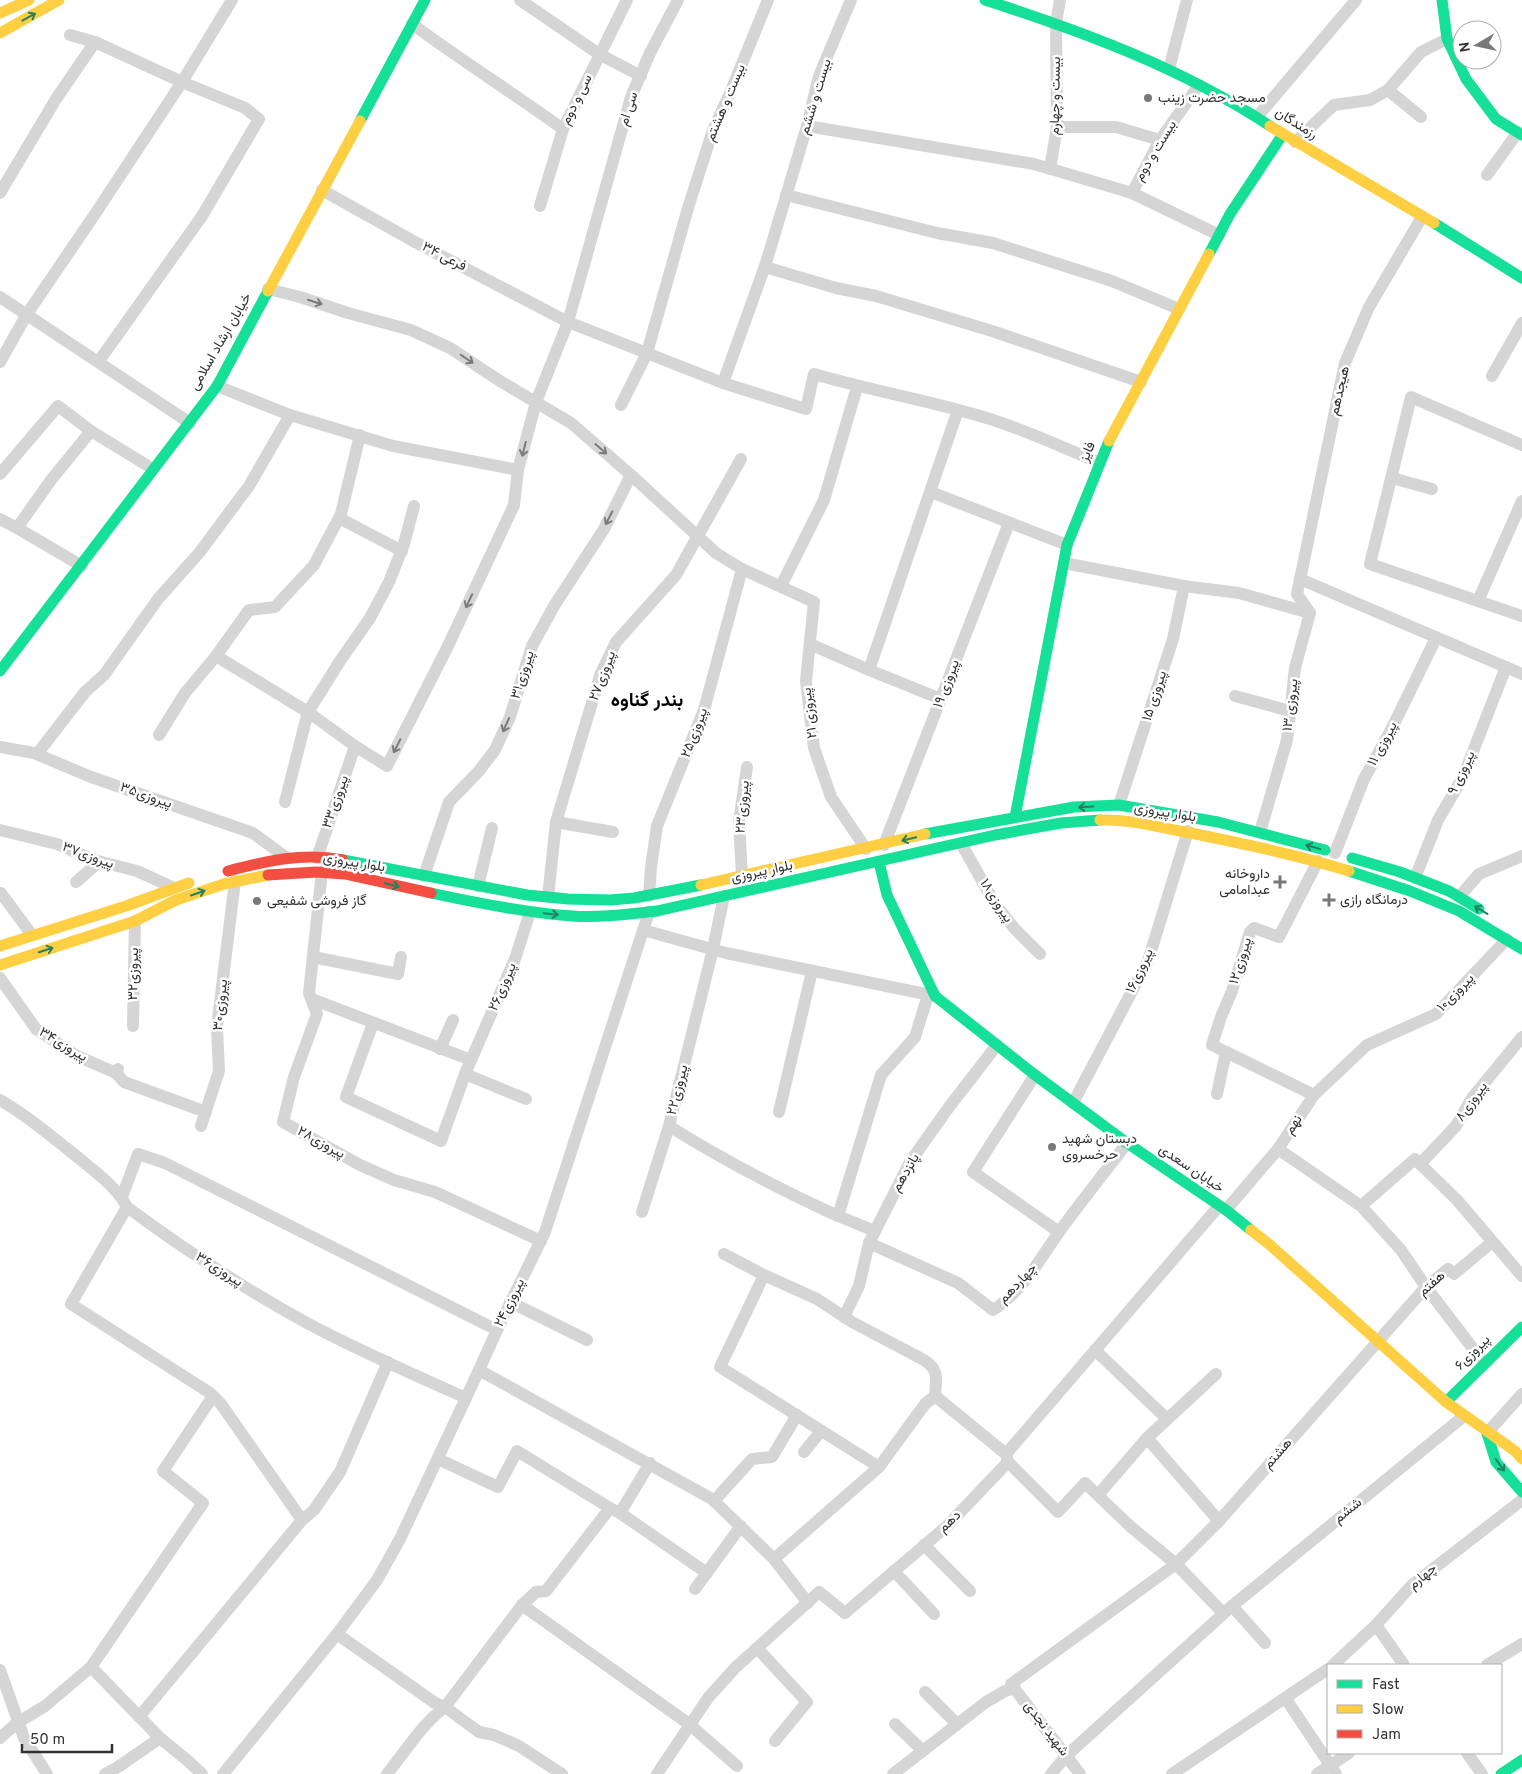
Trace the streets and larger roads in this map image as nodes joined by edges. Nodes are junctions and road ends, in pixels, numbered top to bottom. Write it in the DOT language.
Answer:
graph roads {
  1 [pos="28,0"];
  2 [pos="59,0"];
  3 [pos="232,0"];
  4 [pos="425,0"];
  5 [pos="520,0"];
  6 [pos="627,0"];
  7 [pos="678,0"];
  8 [pos="768,0"];
  9 [pos="851,0"];
  10 [pos="985,0"];
  11 [pos="1060,0"];
  12 [pos="1188,0"];
  13 [pos="1356,0"];
  14 [pos="1442,0"];
  15 [pos="0,13"];
  16 [pos="1056,23"];
  17 [pos="412,24"];
  18 [pos="0,33"];
  19 [pos="70,35"];
  20 [pos="1447,39"];
  21 [pos="95,42"];
  22 [pos="599,54"];
  23 [pos="1169,69"];
  24 [pos="641,76"];
  25 [pos="182,82"];
  26 [pos="1198,85"];
  27 [pos="1388,90"];
  28 [pos="1256,117"];
  29 [pos="1421,117"];
  30 [pos="807,126"];
  31 [pos="1057,127"];
  32 [pos="563,129"];
  33 [pos="1283,134"];
  34 [pos="1520,134"];
  35 [pos="1160,140"];
  36 [pos="1296,142"];
  37 [pos="1050,169"];
  38 [pos="1486,175"];
  39 [pos="322,190"];
  40 [pos="0,193"];
  41 [pos="1132,193"];
  42 [pos="786,195"];
  43 [pos="540,206"];
  44 [pos="1422,217"];
  45 [pos="1219,235"];
  46 [pos="765,267"];
  47 [pos="1522,278"];
  48 [pos="268,289"];
  49 [pos="0,297"];
  50 [pos="1179,309"];
  51 [pos="27,314"];
  52 [pos="568,322"];
  53 [pos="1522,323"];
  54 [pos="647,353"];
  55 [pos="0,362"];
  56 [pos="99,362"];
  57 [pos="1492,376"];
  58 [pos="1141,382"];
  59 [pos="723,383"];
  60 [pos="217,386"];
  61 [pos="857,387"];
  62 [pos="536,402"];
  63 [pos="621,405"];
  64 [pos="958,410"];
  65 [pos="290,415"];
  66 [pos="190,422"];
  67 [pos="91,431"];
  68 [pos="360,435"];
  69 [pos="1522,445"];
  70 [pos="741,459"];
  71 [pos="1100,463"];
  72 [pos="153,469"];
  73 [pos="518,470"];
  74 [pos="0,474"];
  75 [pos="631,475"];
  76 [pos="1392,478"];
  77 [pos="1432,489"];
  78 [pos="930,492"];
  79 [pos="1522,501"];
  80 [pos="414,506"];
  81 [pos="339,518"];
  82 [pos="0,519"];
  83 [pos="1009,523"];
  84 [pos="17,528"];
  85 [pos="697,536"];
  86 [pos="1067,545"];
  87 [pos="402,551"];
  88 [pos="1064,563"];
  89 [pos="82,566"];
  90 [pos="742,569"];
  91 [pos="1300,579"];
  92 [pos="781,586"];
  93 [pos="1184,586"];
  94 [pos="1478,601"];
  95 [pos="1310,613"];
  96 [pos="1522,616"];
  97 [pos="1436,638"];
  98 [pos="810,644"];
  99 [pos="216,656"];
  100 [pos="1506,667"];
  101 [pos="869,670"];
  102 [pos="0,672"];
  103 [pos="1522,674"];
  104 [pos="1234,696"];
  105 [pos="941,698"];
  106 [pos="1290,711"];
  107 [pos="308,712"];
  108 [pos="159,735"];
  109 [pos="355,746"];
  110 [pos="0,747"];
  111 [pos="37,754"];
  112 [pos="747,766"];
  113 [pos="285,802"];
  114 [pos="1119,805"];
  115 [pos="1016,817"];
  116 [pos="556,822"];
  117 [pos="492,828"];
  118 [pos="0,830"];
  119 [pos="1188,831"];
  120 [pos="613,832"];
  121 [pos="1260,832"];
  122 [pos="931,834"];
  123 [pos="962,843"];
  124 [pos="884,845"];
  125 [pos="866,849"];
  126 [pos="934,849"];
  127 [pos="1335,853"];
  128 [pos="1522,856"];
  129 [pos="287,858"];
  130 [pos="317,858"];
  131 [pos="1318,861"];
  132 [pos="99,862"];
  133 [pos="879,862"];
  134 [pos="322,872"];
  135 [pos="215,874"];
  136 [pos="424,876"];
  137 [pos="742,876"];
  138 [pos="1415,878"];
  139 [pos="199,879"];
  140 [pos="235,881"];
  141 [pos="76,882"];
  142 [pos="478,886"];
  143 [pos="174,888"];
  144 [pos="1,893"];
  145 [pos="649,896"];
  146 [pos="724,896"];
  147 [pos="548,897"];
  148 [pos="1459,897"];
  149 [pos="530,912"];
  150 [pos="649,912"];
  151 [pos="135,921"];
  152 [pos="644,930"];
  153 [pos="32,935"];
  154 [pos="1522,936"];
  155 [pos="1506,939"];
  156 [pos="0,946"];
  157 [pos="713,949"];
  158 [pos="1522,949"];
  159 [pos="1040,954"];
  160 [pos="313,957"];
  161 [pos="401,957"];
  162 [pos="0,965"];
  163 [pos="812,971"];
  164 [pos="0,978"];
  165 [pos="931,996"];
  166 [pos="312,999"];
  167 [pos="453,1020"];
  168 [pos="373,1023"];
  169 [pos="133,1026"];
  170 [pos="1522,1037"];
  171 [pos="997,1045"];
  172 [pos="1367,1045"];
  173 [pos="440,1048"];
  174 [pos="1226,1052"];
  175 [pos="471,1060"];
  176 [pos="465,1074"];
  177 [pos="1035,1075"];
  178 [pos="1217,1094"];
  179 [pos="1314,1095"];
  180 [pos="526,1099"];
  181 [pos="0,1100"];
  182 [pos="1073,1103"];
  183 [pos="206,1112"];
  184 [pos="779,1112"];
  185 [pos="201,1126"];
  186 [pos="669,1126"];
  187 [pos="1127,1143"];
  188 [pos="1278,1149"];
  189 [pos="1420,1164"];
  190 [pos="125,1202"];
  191 [pos="1361,1206"];
  192 [pos="1223,1208"];
  193 [pos="642,1212"];
  194 [pos="838,1216"];
  195 [pos="875,1231"];
  196 [pos="1059,1232"];
  197 [pos="541,1241"];
  198 [pos="1492,1242"];
  199 [pos="869,1243"];
  200 [pos="724,1254"];
  201 [pos="764,1275"];
  202 [pos="1522,1276"];
  203 [pos="1426,1287"];
  204 [pos="510,1302"];
  205 [pos="844,1317"];
  206 [pos="1522,1327"];
  207 [pos="497,1330"];
  208 [pos="587,1340"];
  209 [pos="1377,1342"];
  210 [pos="1095,1350"];
  211 [pos="388,1362"];
  212 [pos="1484,1363"];
  213 [pos="480,1370"];
  214 [pos="1216,1374"];
  215 [pos="1522,1394"];
  216 [pos="213,1396"];
  217 [pos="935,1396"];
  218 [pos="466,1398"];
  219 [pos="1446,1402"];
  220 [pos="797,1415"];
  221 [pos="1464,1416"];
  222 [pos="1167,1419"];
  223 [pos="821,1431"];
  224 [pos="1487,1433"];
  225 [pos="1147,1438"];
  226 [pos="804,1452"];
  227 [pos="1007,1458"];
  228 [pos="438,1459"];
  229 [pos="1522,1459"];
  230 [pos="650,1463"];
  231 [pos="879,1467"];
  232 [pos="1522,1492"];
  233 [pos="1098,1495"];
  234 [pos="1522,1500"];
  235 [pos="714,1501"];
  236 [pos="615,1511"];
  237 [pos="302,1520"];
  238 [pos="1219,1521"];
  239 [pos="741,1526"];
  240 [pos="924,1545"];
  241 [pos="774,1559"];
  242 [pos="1176,1564"];
  243 [pos="894,1571"];
  244 [pos="707,1573"];
  245 [pos="695,1589"];
  246 [pos="970,1591"];
  247 [pos="808,1602"];
  248 [pos="522,1605"];
  249 [pos="1228,1609"];
  250 [pos="934,1614"];
  251 [pos="1376,1626"];
  252 [pos="338,1634"];
  253 [pos="1265,1644"];
  254 [pos="1522,1644"];
  255 [pos="756,1648"];
  256 [pos="1334,1664"];
  257 [pos="1403,1664"];
  258 [pos="1488,1664"];
  259 [pos="91,1667"];
  260 [pos="0,1670"];
  261 [pos="1327,1670"];
  262 [pos="1013,1686"];
  263 [pos="926,1692"];
  264 [pos="1286,1699"];
  265 [pos="445,1707"];
  266 [pos="139,1717"];
  267 [pos="17,1723"];
  268 [pos="689,1724"];
  269 [pos="895,1724"];
  270 [pos="957,1724"];
  271 [pos="0,1738"];
  272 [pos="160,1738"];
  273 [pos="775,1742"];
  274 [pos="922,1750"];
  275 [pos="1348,1754"];
  276 [pos="1468,1754"];
  277 [pos="1066,1756"];
  278 [pos="1522,1760"];
  279 [pos="737,1766"];
  280 [pos="1333,1770"];
  281 [pos="47,1774"];
  282 [pos="105,1774"];
  283 [pos="202,1774"];
  284 [pos="222,1774"];
  285 [pos="388,1774"];
  286 [pos="562,1774"];
  287 [pos="657,1774"];
  288 [pos="893,1774"];
  289 [pos="1051,1774"];
  290 [pos="1080,1774"];
  291 [pos="1172,1774"];
  292 [pos="1317,1774"];
  293 [pos="1482,1774"];
  294 [pos="1501,1774"];
  1 -- 15 [label="street"];
  18 -- 2 [label="street, one-way"];
  3 -- 25 [label="street"];
  4 -- 17 [label="street, خیابان ارشاد اسلامی"];
  5 -- 22 [label="street"];
  6 -- 22 [label="street, سی و دوم"];
  7 -- 24 [label="street, سی ام"];
  8 -- 54 [label="street, بیست و هشتم"];
  9 -- 30 [label="street, بیست و ششم"];
  10 -- 16 [label="street, رزمندگان"];
  11 -- 16 [label="street, بیست و چهارم"];
  12 -- 23 [label="street"];
  13 -- 28 [label="street"];
  14 -- 20 [label="street"];
  16 -- 23 [label="street, رزمندگان"];
  16 -- 31 [label="street, بیست و چهارم"];
  17 -- 32 [label="street"];
  17 -- 39 [label="street, خیابان ارشاد اسلامی"];
  19 -- 21 [label="street"];
  20 -- 27 [label="street"];
  20 -- 34 [label="street"];
  21 -- 25 [label="street"];
  21 -- 40 [label="street"];
  22 -- 24 [label="street"];
  22 -- 32 [label="street, سی و دوم"];
  23 -- 26 [label="street, رزمندگان"];
  24 -- 52 [label="street, سی ام"];
  25 -- 51 [label="street"];
  25 -- 56 [label="street"];
  26 -- 28 [label="street, رزمندگان"];
  26 -- 35 [label="street, بیست و دوم"];
  27 -- 29 [label="street"];
  27 -- 36 [label="street"];
  28 -- 33 [label="street, رزمندگان"];
  30 -- 37 [label="street"];
  30 -- 42 [label="street, بیست و ششم"];
  31 -- 35 [label="street"];
  31 -- 37 [label="street, بیست و چهارم"];
  32 -- 43 [label="street, سی و دوم"];
  33 -- 36 [label="street, رزمندگان"];
  33 -- 45 [label="street, فایز"];
  34 -- 38 [label="street"];
  35 -- 41 [label="street, بیست و دوم"];
  36 -- 44 [label="street, رزمندگان"];
  37 -- 41 [label="street"];
  39 -- 48 [label="street, خیابان ارشاد اسلامی"];
  39 -- 52 [label="street, فرعی ۳۴"];
  41 -- 45 [label="street"];
  42 -- 46 [label="street, بیست و ششم"];
  42 -- 50 [label="street"];
  44 -- 47 [label="street, رزمندگان"];
  44 -- 91 [label="street, هیجدهم"];
  45 -- 50 [label="street, فایز"];
  46 -- 58 [label="street"];
  46 -- 59 [label="street, بیست و ششم"];
  48 -- 60 [label="street, خیابان ارشاد اسلامی"];
  48 -- 62 [label="street, one-way"];
  49 -- 51 [label="street"];
  50 -- 58 [label="street, فایز"];
  51 -- 55 [label="street"];
  51 -- 56 [label="street"];
  52 -- 54 [label="street, فرعی ۳۴"];
  52 -- 62 [label="street, سی ام"];
  53 -- 57 [label="street"];
  54 -- 59 [label="street, فرعی ۳۴"];
  54 -- 63 [label="street, بیست و هشتم"];
  56 -- 66 [label="street"];
  58 -- 71 [label="street, فایز"];
  59 -- 61 [label="street, فرعی ۳۴"];
  60 -- 65 [label="street"];
  60 -- 66 [label="street, خیابان ارشاد اسلامی"];
  61 -- 64 [label="street"];
  61 -- 92 [label="street"];
  62 -- 73 [label="street, سی ام, one-way"];
  62 -- 75 [label="street, one-way"];
  64 -- 71 [label="street"];
  64 -- 78 [label="street"];
  65 -- 68 [label="street"];
  65 -- 111 [label="street"];
  66 -- 72 [label="street, خیابان ارشاد اسلامی"];
  67 -- 72 [label="street"];
  67 -- 74 [label="street"];
  67 -- 84 [label="street"];
  68 -- 73 [label="street"];
  68 -- 81 [label="street"];
  69 -- 76 [label="street"];
  70 -- 85 [label="street, پیروزی۲۷"];
  71 -- 86 [label="street, فایز"];
  72 -- 89 [label="street, خیابان ارشاد اسلامی"];
  73 -- 109 [label="street, سی ام, one-way"];
  75 -- 85 [label="street"];
  75 -- 136 [label="street, پیروزی۳۱, one-way"];
  76 -- 77 [label="street"];
  76 -- 94 [label="street"];
  78 -- 83 [label="street"];
  78 -- 101 [label="street"];
  79 -- 94 [label="street"];
  80 -- 87 [label="street"];
  81 -- 87 [label="street"];
  81 -- 99 [label="street"];
  82 -- 84 [label="street"];
  83 -- 86 [label="street"];
  83 -- 105 [label="street, پیروزی ۱۹"];
  84 -- 89 [label="street"];
  85 -- 90 [label="street"];
  85 -- 116 [label="street, پیروزی۲۷"];
  86 -- 88 [label="street, فایز"];
  87 -- 107 [label="street"];
  88 -- 93 [label="street"];
  88 -- 115 [label="street, فایز"];
  89 -- 102 [label="street, خیابان ارشاد اسلامی"];
  90 -- 92 [label="street"];
  90 -- 145 [label="street, پیروزی۲۵"];
  91 -- 95 [label="street"];
  91 -- 97 [label="street"];
  92 -- 98 [label="street, پیروزی ۲۱"];
  93 -- 95 [label="street"];
  93 -- 114 [label="street, پیروزی ۱۵"];
  94 -- 96 [label="street"];
  95 -- 106 [label="street, پیروزی ۱۳"];
  97 -- 100 [label="street"];
  97 -- 127 [label="street, پیروزی ۱۱"];
  98 -- 101 [label="street"];
  98 -- 125 [label="street, پیروزی ۲۱"];
  99 -- 107 [label="street"];
  99 -- 108 [label="street"];
  100 -- 103 [label="street"];
  100 -- 138 [label="street, پیروزی ۹"];
  101 -- 105 [label="street"];
  104 -- 106 [label="street"];
  105 -- 124 [label="street, پیروزی ۱۹"];
  106 -- 121 [label="street, پیروزی ۱۳"];
  107 -- 109 [label="street"];
  107 -- 113 [label="street"];
  109 -- 130 [label="street, پیروزی۳۳"];
  110 -- 111 [label="street, پیروزی۳۵"];
  111 -- 129 [label="street, پیروزی۳۵"];
  112 -- 137 [label="street, پیروزی۲۳"];
  114 -- 115 [label="street, بلوار پیروزی, one-way"];
  114 -- 121 [label="street, بلوار پیروزی"];
  115 -- 122 [label="street, بلوار پیروزی"];
  116 -- 120 [label="street"];
  116 -- 147 [label="street, پیروزی۲۷"];
  117 -- 142 [label="street"];
  118 -- 132 [label="street, پیروزی۳۷"];
  119 -- 123 [label="street, بلوار پیروزی"];
  119 -- 131 [label="street, بلوار پیروزی"];
  119 -- 182 [label="street, پیروزی۱۶"];
  127 -- 121 [label="street, بلوار پیروزی, one-way"];
  122 -- 124 [label="street, بلوار پیروزی, one-way"];
  122 -- 126 [label="street"];
  123 -- 126 [label="street, بلوار پیروزی"];
  123 -- 159 [label="street, پیروزی۱۸"];
  124 -- 125 [label="street, بلوار پیروزی"];
  125 -- 137 [label="street, بلوار پیروزی"];
  126 -- 133 [label="street, بلوار پیروزی"];
  127 -- 138 [label="street, بلوار پیروزی"];
  128 -- 148 [label="street"];
  129 -- 130 [label="street, بلوار پیروزی"];
  129 -- 135 [label="street, بلوار پیروزی"];
  130 -- 136 [label="street, بلوار پیروزی"];
  131 -- 155 [label="street, بلوار پیروزی"];
  131 -- 174 [label="street, پیروزی۱۲"];
  132 -- 141 [label="street"];
  132 -- 143 [label="street, پیروزی۳۷"];
  133 -- 146 [label="street, بلوار پیروزی"];
  133 -- 165 [label="street, خیابان سعدی"];
  134 -- 140 [label="street, بلوار پیروزی"];
  134 -- 149 [label="street, بلوار پیروزی, one-way"];
  134 -- 160 [label="street, پیروزی۲۸"];
  136 -- 142 [label="street, بلوار پیروزی"];
  137 -- 145 [label="street, بلوار پیروزی"];
  138 -- 148 [label="street, بلوار پیروزی"];
  139 -- 143 [label="street"];
  151 -- 140 [label="street, بلوار پیروزی, one-way"];
  140 -- 183 [label="street, پیروزی۳۰"];
  142 -- 147 [label="street, بلوار پیروزی"];
  143 -- 153 [label="street"];
  144 -- 153 [label="street"];
  145 -- 147 [label="street, بلوار پیروزی"];
  146 -- 150 [label="street, بلوار پیروزی"];
  146 -- 157 [label="street, پیروزی۲۲"];
  154 -- 148 [label="street, بلوار پیروزی, one-way"];
  149 -- 150 [label="street, بلوار پیروزی, one-way"];
  149 -- 175 [label="street, پیروزی۲۶"];
  150 -- 152 [label="street, پیروزی۲۴"];
  162 -- 151 [label="street, بلوار پیروزی, one-way"];
  151 -- 169 [label="street, پیروزی۳۲"];
  152 -- 157 [label="street"];
  152 -- 197 [label="street, پیروزی۲۴"];
  153 -- 156 [label="street"];
  155 -- 158 [label="street, بلوار پیروزی"];
  155 -- 172 [label="street, پیروزی۱۰"];
  157 -- 163 [label="street"];
  157 -- 186 [label="street, پیروزی۲۲"];
  160 -- 161 [label="street"];
  160 -- 166 [label="street, پیروزی۲۸"];
  163 -- 165 [label="street"];
  163 -- 184 [label="street"];
  164 -- 183 [label="street, پیروزی۳۴"];
  165 -- 171 [label="street, خیابان سعدی"];
  165 -- 194 [label="street"];
  166 -- 168 [label="street"];
  166 -- 197 [label="street, پیروزی۲۸"];
  167 -- 173 [label="street"];
  168 -- 173 [label="street"];
  168 -- 176 [label="street, پیروزی۲۶"];
  170 -- 189 [label="street, پیروزی۸"];
  171 -- 177 [label="street, خیابان سعدی"];
  171 -- 195 [label="street, پانزدهم"];
  172 -- 179 [label="street, نهم"];
  173 -- 175 [label="street"];
  174 -- 178 [label="street"];
  174 -- 179 [label="street"];
  175 -- 176 [label="street, پیروزی۲۶"];
  176 -- 180 [label="street"];
  177 -- 182 [label="street, خیابان سعدی"];
  177 -- 196 [label="street"];
  179 -- 188 [label="street, نهم"];
  181 -- 190 [label="street, پیروزی۳۶"];
  182 -- 187 [label="street, خیابان سعدی"];
  183 -- 185 [label="street, پیروزی۳۰"];
  186 -- 193 [label="street"];
  186 -- 194 [label="street, پیروزی۲۲"];
  187 -- 192 [label="street, خیابان سعدی"];
  187 -- 196 [label="street, چهاردهم"];
  188 -- 191 [label="street"];
  188 -- 192 [label="street, نهم"];
  189 -- 191 [label="street"];
  189 -- 198 [label="street"];
  190 -- 207 [label="street"];
  190 -- 211 [label="street, پیروزی۳۶"];
  190 -- 216 [label="street"];
  191 -- 203 [label="street"];
  192 -- 209 [label="street, خیابان سعدی"];
  192 -- 210 [label="street, دهم"];
  194 -- 195 [label="street, پیروزی۲۲"];
  195 -- 199 [label="street, پانزدهم"];
  196 -- 199 [label="street, چهاردهم"];
  197 -- 204 [label="street, پیروزی۲۴"];
  198 -- 202 [label="street"];
  198 -- 203 [label="street, هفتم"];
  199 -- 205 [label="street, پانزدهم"];
  200 -- 201 [label="street"];
  201 -- 205 [label="street"];
  201 -- 220 [label="street"];
  203 -- 209 [label="street, هفتم"];
  203 -- 212 [label="street"];
  204 -- 207 [label="street, پیروزی۲۴"];
  204 -- 208 [label="street"];
  205 -- 217 [label="street"];
  206 -- 212 [label="street, پیروزی۶"];
  207 -- 213 [label="street, پیروزی۲۴"];
  209 -- 219 [label="street, خیابان سعدی"];
  209 -- 238 [label="street, هشتم"];
  210 -- 222 [label="street"];
  210 -- 227 [label="street, دهم"];
  211 -- 218 [label="street, پیروزی۳۶"];
  211 -- 237 [label="street"];
  212 -- 219 [label="street, پیروزی۶"];
  213 -- 218 [label="street, پیروزی۲۴"];
  213 -- 230 [label="street"];
  214 -- 222 [label="street"];
  215 -- 224 [label="street"];
  216 -- 237 [label="street"];
  216 -- 259 [label="street"];
  217 -- 227 [label="street"];
  217 -- 231 [label="street"];
  218 -- 228 [label="street, پیروزی۲۴"];
  219 -- 221 [label="street, خیابان سعدی"];
  220 -- 223 [label="street"];
  220 -- 235 [label="street"];
  221 -- 224 [label="street, خیابان سعدی"];
  221 -- 249 [label="street, ششم"];
  222 -- 225 [label="street"];
  223 -- 226 [label="street"];
  223 -- 231 [label="street"];
  224 -- 229 [label="street, خیابان سعدی"];
  224 -- 232 [label="street, one-way"];
  225 -- 233 [label="street"];
  225 -- 238 [label="street"];
  227 -- 233 [label="street"];
  227 -- 240 [label="street, دهم"];
  228 -- 236 [label="street"];
  228 -- 252 [label="street, پیروزی۲۴"];
  230 -- 235 [label="street"];
  230 -- 236 [label="street"];
  231 -- 241 [label="street"];
  233 -- 242 [label="street"];
  234 -- 251 [label="street, چهارم"];
  235 -- 239 [label="street"];
  236 -- 244 [label="street"];
  236 -- 248 [label="street"];
  237 -- 266 [label="street"];
  238 -- 242 [label="street, هشتم"];
  239 -- 241 [label="street"];
  239 -- 244 [label="street"];
  240 -- 243 [label="street, دهم"];
  240 -- 246 [label="street"];
  241 -- 247 [label="street"];
  242 -- 249 [label="street"];
  242 -- 262 [label="street, هشتم"];
  243 -- 247 [label="street, دهم"];
  243 -- 250 [label="street"];
  244 -- 245 [label="street"];
  247 -- 255 [label="street"];
  248 -- 265 [label="street"];
  248 -- 268 [label="street"];
  249 -- 253 [label="street"];
  249 -- 277 [label="street, ششم"];
  251 -- 256 [label="street, چهارم"];
  251 -- 257 [label="street"];
  252 -- 265 [label="street"];
  252 -- 284 [label="street, پیروزی۲۴"];
  254 -- 258 [label="street"];
  255 -- 268 [label="street"];
  255 -- 273 [label="street"];
  259 -- 266 [label="street"];
  259 -- 267 [label="street"];
  260 -- 267 [label="street"];
  261 -- 264 [label="street"];
  262 -- 270 [label="street, هشتم"];
  262 -- 277 [label="street, شهید نجدی"];
  263 -- 270 [label="street"];
  264 -- 280 [label="street"];
  264 -- 291 [label="street"];
  265 -- 285 [label="street"];
  265 -- 286 [label="street"];
  266 -- 272 [label="street"];
  267 -- 271 [label="street"];
  267 -- 281 [label="street"];
  268 -- 279 [label="street"];
  268 -- 287 [label="street"];
  269 -- 274 [label="street"];
  270 -- 274 [label="street, هشتم"];
  272 -- 282 [label="street"];
  272 -- 283 [label="street"];
  274 -- 288 [label="street, هشتم"];
  275 -- 280 [label="street"];
  276 -- 293 [label="street"];
  277 -- 289 [label="street, ششم"];
  277 -- 290 [label="street, شهید نجدی"];
  278 -- 294 [label="street"];
  280 -- 292 [label="street"];
}
